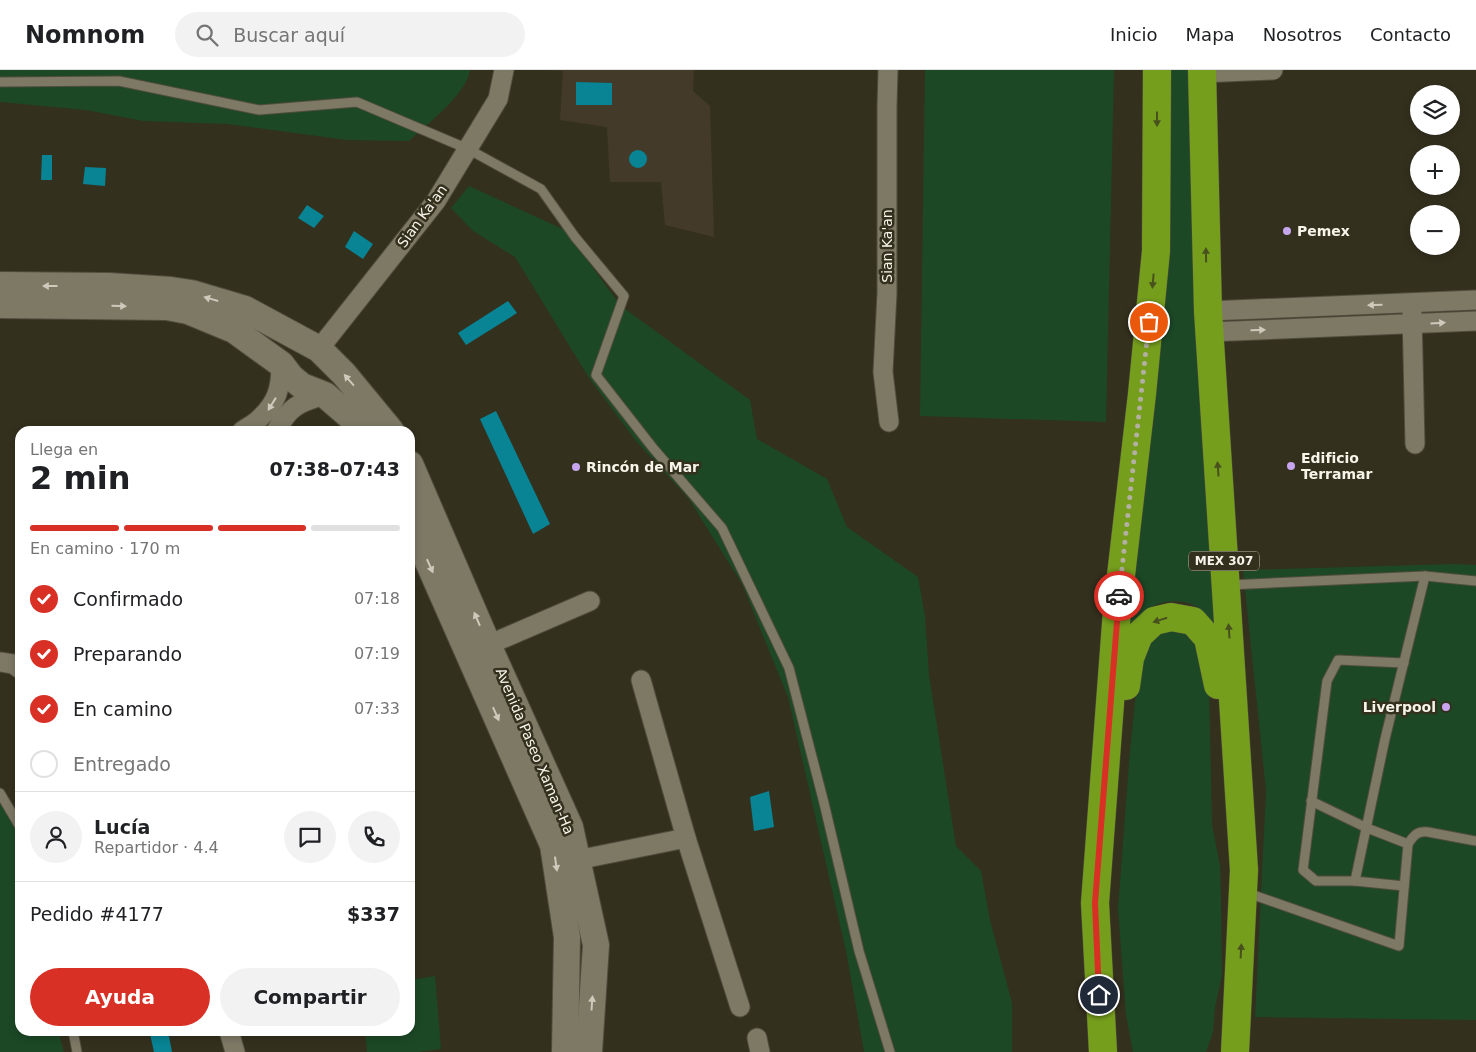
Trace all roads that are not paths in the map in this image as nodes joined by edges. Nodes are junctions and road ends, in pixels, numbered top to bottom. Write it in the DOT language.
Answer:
graph roads {
  1 [pos="504,70"];
  2 [pos="888,70"];
  3 [pos="1156,70"];
  4 [pos="1273,70"];
  5 [pos="1202,72"];
  6 [pos="0,82"];
  7 [pos="468,149"];
  8 [pos="0,285"];
  9 [pos="1476,300"];
  10 [pos="0,304"];
  11 [pos="1412,304"];
  12 [pos="240,319"];
  13 [pos="1476,321"];
  14 [pos="1208,322"];
  15 [pos="1413,325"];
  16 [pos="319,350"];
  17 [pos="281,364"];
  18 [pos="325,395"];
  19 [pos="363,419"];
  20 [pos="889,422"];
  21 [pos="250,426"];
  22 [pos="279,426"];
  23 [pos="379,426"];
  24 [pos="1415,444"];
  25 [pos="415,476"];
  26 [pos="415,531"];
  27 [pos="1425,576"];
  28 [pos="1476,581"];
  29 [pos="1226,585"];
  30 [pos="590,601"];
  31 [pos="488,645"];
  32 [pos="0,662"];
  33 [pos="1404,663"];
  34 [pos="15,665"];
  35 [pos="640,680"];
  36 [pos="540,786"];
  37 [pos="0,793"];
  38 [pos="1311,801"];
  39 [pos="1101,808"];
  40 [pos="15,818"];
  41 [pos="1367,828"];
  42 [pos="686,838"];
  43 [pos="1476,841"];
  44 [pos="1408,844"];
  45 [pos="578,860"];
  46 [pos="1244,881"];
  47 [pos="1355,881"];
  48 [pos="1404,886"];
  49 [pos="596,955"];
  50 [pos="567,957"];
  51 [pos="1240,978"];
  52 [pos="1099,995"];
  53 [pos="740,1007"];
  54 [pos="74,1036"];
  55 [pos="230,1036"];
  56 [pos="77,1052"];
  57 [pos="235,1052"];
  58 [pos="565,1052"];
  59 [pos="589,1052"];
  60 [pos="890,1052"];
  61 [pos="1103,1052"];
  62 [pos="1119,1052"];
  63 [pos="1216,1052"];
  64 [pos="1235,1052"];
  1 -- 7 [label="street, Sian Ka'an"];
  2 -- 20 [label="street, Sian Ka'an"];
  3 -- 39 [label="highway, one-way"];
  4 -- 5 [label="street"];
  14 -- 5 [label="highway, MEX 307, one-way"];
  6 -- 7 [label="lane"];
  7 -- 16 [label="street, Sian Ka'an"];
  7 -- 60 [label="lane"];
  12 -- 8 [label="main road, one-way"];
  9 -- 11 [label="street"];
  10 -- 12 [label="main road, one-way"];
  11 -- 14 [label="street, one-way"];
  11 -- 15 [label="street"];
  12 -- 16 [label="main road"];
  12 -- 17 [label="main road"];
  15 -- 13 [label="street, one-way"];
  14 -- 15 [label="street, one-way"];
  29 -- 14 [label="highway, MEX 307, one-way"];
  15 -- 24 [label="street"];
  19 -- 16 [label="main road, one-way"];
  17 -- 18 [label="main road"];
  17 -- 21 [label="street, one-way"];
  18 -- 19 [label="main road"];
  18 -- 22 [label="street"];
  19 -- 23 [label="main road"];
  31 -- 25 [label="main road, Avenida Paseo Xaman-Ha, one-way"];
  26 -- 36 [label="main road, Avenida Paseo Xaman-Ha, one-way"];
  27 -- 28 [label="lane"];
  27 -- 29 [label="lane"];
  27 -- 33 [label="lane"];
  46 -- 29 [label="highway, MEX 307, one-way"];
  30 -- 31 [label="street"];
  31 -- 36 [label="main road, Avenida Paseo Xaman-Ha"];
  32 -- 34 [label="street"];
  33 -- 38 [label="lane"];
  33 -- 41 [label="lane"];
  35 -- 42 [label="street"];
  36 -- 45 [label="main road, Avenida Paseo Xaman-Ha"];
  36 -- 50 [label="main road, Avenida Paseo Xaman-Ha, one-way"];
  37 -- 40 [label="lane"];
  38 -- 41 [label="lane"];
  38 -- 47 [label="lane"];
  46 -- 39 [label="highway, one-way"];
  39 -- 52 [label="highway"];
  41 -- 44 [label="lane"];
  41 -- 47 [label="lane"];
  42 -- 45 [label="street"];
  42 -- 53 [label="street"];
  43 -- 44 [label="lane"];
  44 -- 48 [label="lane"];
  45 -- 49 [label="main road, Avenida Paseo Xaman-Ha"];
  46 -- 48 [label="lane"];
  51 -- 46 [label="highway, MEX 307, one-way"];
  47 -- 48 [label="lane"];
  49 -- 50 [label="main road"];
  59 -- 49 [label="main road, Avenida Paseo Xaman-Ha, one-way"];
  50 -- 58 [label="main road, Avenida Paseo Xaman-Ha"];
  51 -- 63 [label="highway"];
  51 -- 64 [label="highway, MEX 307"];
  52 -- 61 [label="highway"];
  52 -- 62 [label="highway"];
  54 -- 56 [label="lane"];
  55 -- 57 [label="street"];
}
